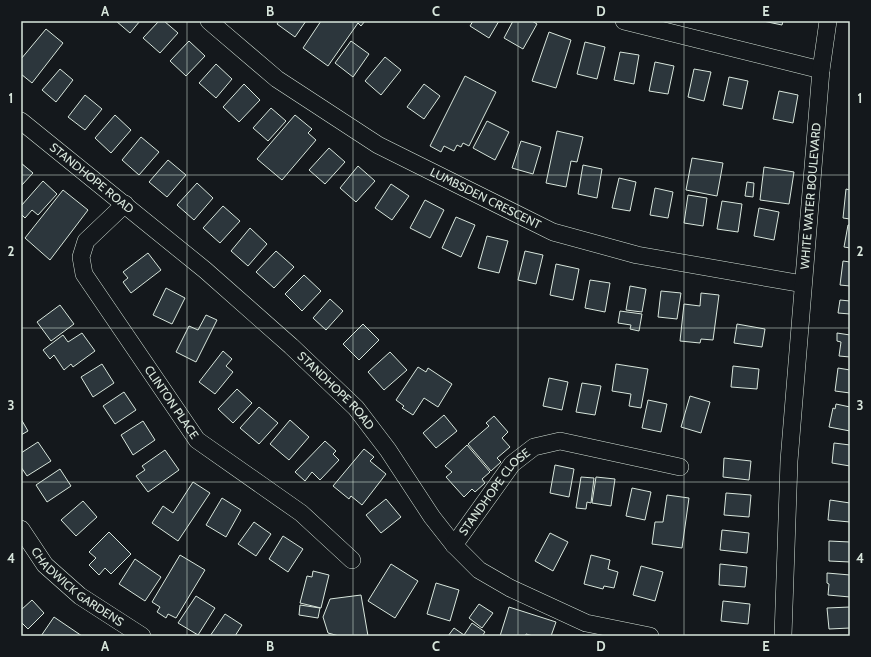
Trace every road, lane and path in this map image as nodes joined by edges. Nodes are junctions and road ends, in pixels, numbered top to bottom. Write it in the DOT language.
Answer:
graph roads {
  1 [pos="208,21"];
  2 [pos="624,21"];
  3 [pos="828,21"];
  4 [pos="821,70"];
  5 [pos="21,121"];
  6 [pos="125,204"];
  7 [pos="803,284"];
  8 [pos="680,467"];
  9 [pos="21,529"];
  10 [pos="454,545"];
  11 [pos="352,560"];
  12 [pos="584,629"];
  13 [pos="142,636"];
  14 [pos="650,636"];
  15 [pos="783,636"];
  1 -- 7 [label="street, LUMBSDEN CRESCENT"];
  2 -- 4 [label="street"];
  3 -- 4 [label="street, WHITE WATER BOULEVARD"];
  4 -- 7 [label="street, WHITE WATER BOULEVARD"];
  5 -- 6 [label="street, STANDHOPE ROAD"];
  6 -- 10 [label="street, STANDHOPE ROAD"];
  6 -- 11 [label="street, CLINTON PLACE"];
  7 -- 15 [label="street, WHITE WATER BOULEVARD"];
  8 -- 10 [label="street, STANDHOPE CLOSE"];
  9 -- 13 [label="street, CHADWICK GARDENS"];
  10 -- 12 [label="street, STANDHOPE ROAD"];
  12 -- 14 [label="street, STANDHOPE ROAD"];
}
